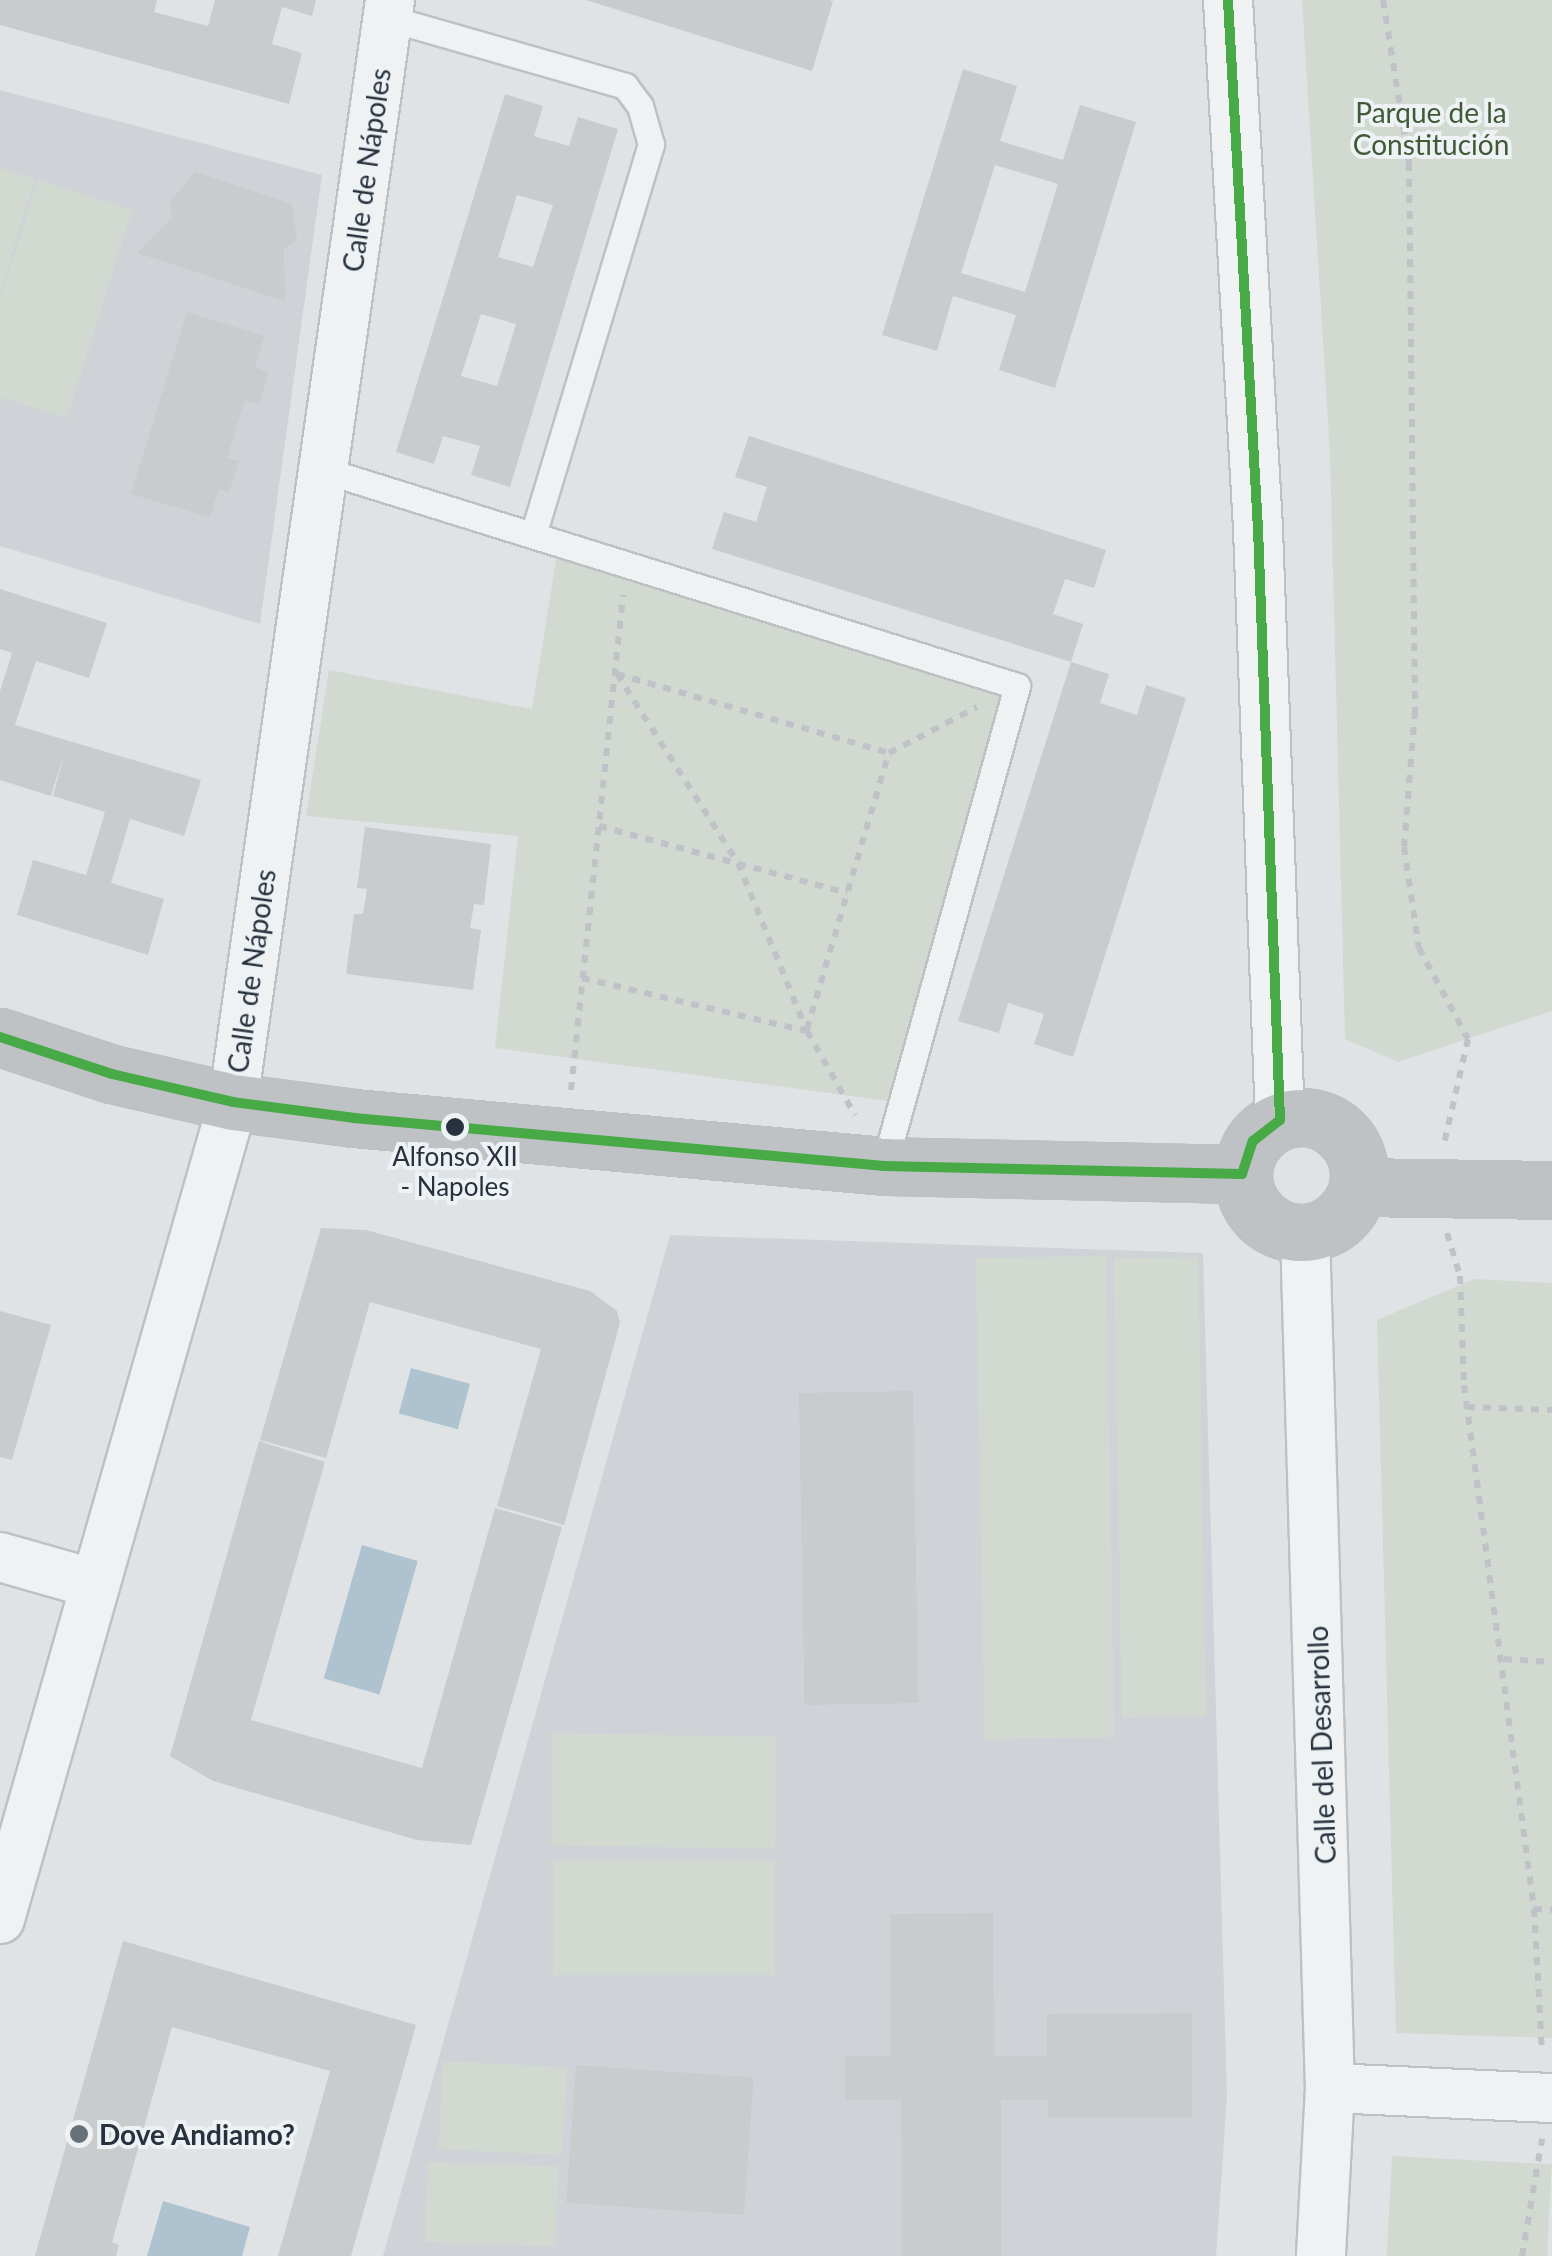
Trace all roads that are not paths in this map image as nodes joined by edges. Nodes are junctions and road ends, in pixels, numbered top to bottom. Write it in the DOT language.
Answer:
graph roads {
  1 [pos="1228,0"];
  2 [pos="389,9"];
  3 [pos="323,470"];
  4 [pos="533,535"];
  5 [pos="0,1036"];
  6 [pos="233,1102"];
  7 [pos="1280,1120"];
  8 [pos="884,1166"];
  9 [pos="1242,1174"];
  10 [pos="1359,1187"];
  11 [pos="1552,1190"];
  12 [pos="1305,1233"];
  13 [pos="0,1557"];
  14 [pos="95,1584"];
  15 [pos="0,1919"];
  16 [pos="1330,2088"];
  17 [pos="1551,2098"];
  18 [pos="1321,2256"];
  1 -- 7 [label="street"];
  2 -- 3 [label="street, Calle de Nápoles"];
  2 -- 4 [label="lane"];
  3 -- 4 [label="lane"];
  3 -- 6 [label="street, Calle de Nápoles"];
  4 -- 8 [label="lane"];
  5 -- 6 [label="street"];
  6 -- 8 [label="street"];
  6 -- 14 [label="street, Calle de Nápoles"];
  7 -- 9 [label="street"];
  7 -- 10 [label="street"];
  8 -- 9 [label="street"];
  9 -- 12 [label="street"];
  10 -- 11 [label="street"];
  10 -- 12 [label="street"];
  12 -- 16 [label="street, Calle del Desarrollo"];
  13 -- 14 [label="street"];
  14 -- 15 [label="street, Calle de Nápoles"];
  16 -- 17 [label="street"];
  16 -- 18 [label="street, Calle del Desarrollo"];
}
